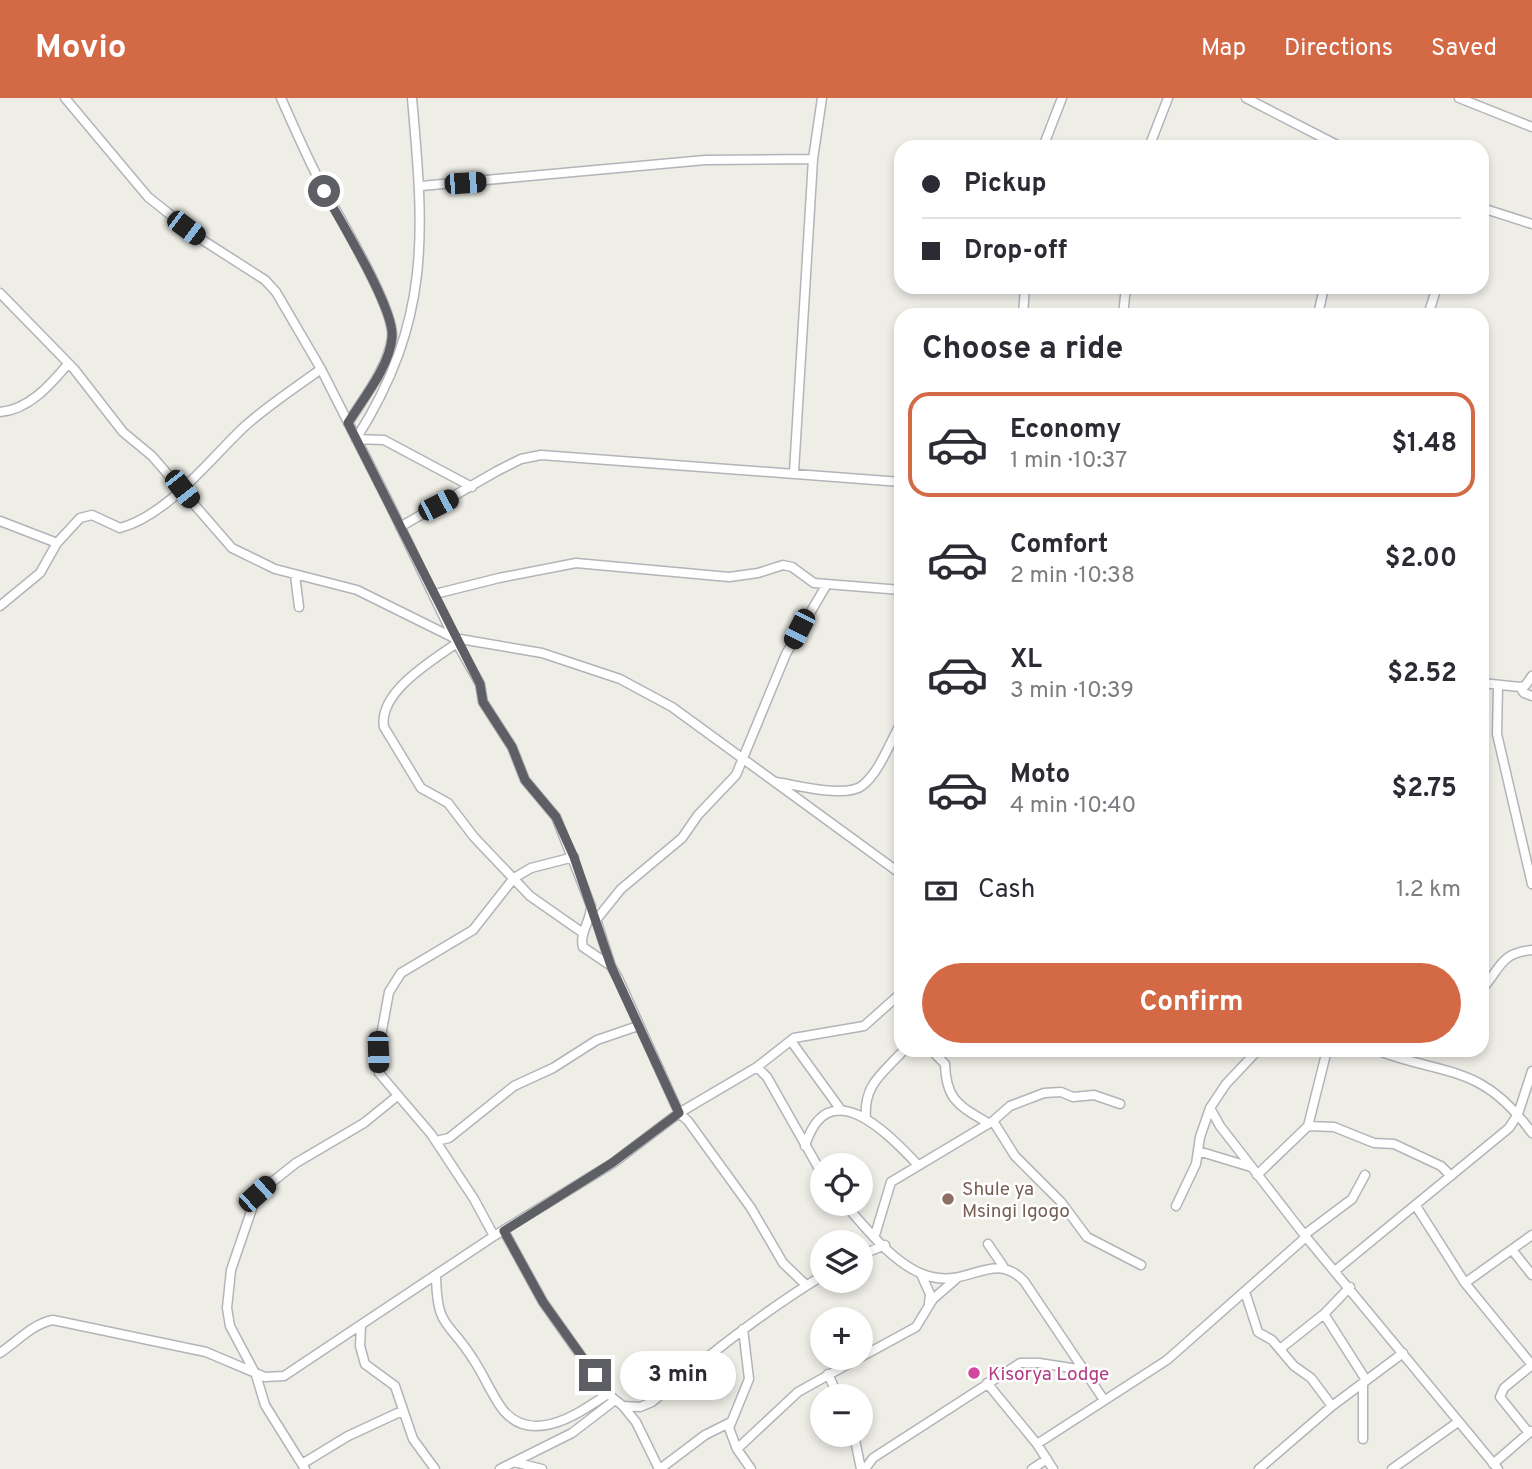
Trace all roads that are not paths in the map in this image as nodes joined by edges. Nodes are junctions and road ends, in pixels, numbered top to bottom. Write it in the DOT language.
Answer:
graph roads {
  1 [pos="65,98"];
  2 [pos="281,98"];
  3 [pos="412,98"];
  4 [pos="822,98"];
  5 [pos="1062,98"];
  6 [pos="1168,98"];
  7 [pos="1246,98"];
  8 [pos="1459,98"];
  9 [pos="1532,127"];
  10 [pos="1046,140"];
  11 [pos="1152,140"];
  12 [pos="1327,140"];
  13 [pos="813,159"];
  14 [pos="421,186"];
  15 [pos="1489,210"];
  16 [pos="1532,224"];
  17 [pos="0,293"];
  18 [pos="68,364"];
  19 [pos="321,369"];
  20 [pos="0,412"];
  21 [pos="348,423"];
  22 [pos="356,439"];
  23 [pos="794,472"];
  24 [pos="894,481"];
  25 [pos="471,487"];
  26 [pos="182,489"];
  27 [pos="0,521"];
  28 [pos="400,527"];
  29 [pos="57,543"];
  30 [pos="295,575"];
  31 [pos="827,584"];
  32 [pos="894,589"];
  33 [pos="435,594"];
  34 [pos="0,606"];
  35 [pos="299,607"];
  36 [pos="455,640"];
  37 [pos="1532,676"];
  38 [pos="1489,684"];
  39 [pos="1499,686"];
  40 [pos="1520,687"];
  41 [pos="1532,696"];
  42 [pos="894,737"];
  43 [pos="743,760"];
  44 [pos="774,782"];
  45 [pos="574,857"];
  46 [pos="894,869"];
  47 [pos="513,879"];
  48 [pos="1532,884"];
  49 [pos="591,906"];
  50 [pos="596,920"];
  51 [pos="583,933"];
  52 [pos="1532,950"];
  53 [pos="611,966"];
  54 [pos="1489,977"];
  55 [pos="894,999"];
  56 [pos="638,1026"];
  57 [pos="791,1041"];
  58 [pos="897,1057"];
  59 [pos="938,1057"];
  60 [pos="1251,1057"];
  61 [pos="1325,1057"];
  62 [pos="1397,1057"];
  63 [pos="757,1067"];
  64 [pos="1532,1070"];
  65 [pos="396,1097"];
  66 [pos="865,1104"];
  67 [pos="1120,1104"];
  68 [pos="1210,1108"];
  69 [pos="841,1110"];
  70 [pos="679,1113"];
  71 [pos="853,1113"];
  72 [pos="1518,1114"];
  73 [pos="866,1119"];
  74 [pos="991,1122"];
  75 [pos="1308,1126"];
  76 [pos="1532,1133"];
  77 [pos="436,1141"];
  78 [pos="804,1146"];
  79 [pos="1198,1151"];
  80 [pos="810,1155"];
  81 [pos="918,1165"];
  82 [pos="1254,1171"];
  83 [pos="1365,1175"];
  84 [pos="1451,1176"];
  85 [pos="1176,1206"];
  86 [pos="1416,1206"];
  87 [pos="857,1216"];
  88 [pos="504,1231"];
  89 [pos="875,1235"];
  90 [pos="1532,1235"];
  91 [pos="494,1236"];
  92 [pos="1305,1236"];
  93 [pos="988,1244"];
  94 [pos="885,1245"];
  95 [pos="873,1250"];
  96 [pos="1513,1251"];
  97 [pos="1141,1265"];
  98 [pos="1003,1266"];
  99 [pos="1336,1270"];
  100 [pos="921,1274"];
  101 [pos="436,1275"];
  102 [pos="1532,1275"];
  103 [pos="958,1279"];
  104 [pos="810,1282"];
  105 [pos="1465,1283"];
  106 [pos="806,1284"];
  107 [pos="1350,1287"];
  108 [pos="1245,1292"];
  109 [pos="929,1306"];
  110 [pos="1324,1314"];
  111 [pos="361,1325"];
  112 [pos="743,1329"];
  113 [pos="1280,1349"];
  114 [pos="873,1350"];
  115 [pos="0,1353"];
  116 [pos="1403,1353"];
  117 [pos="1532,1365"];
  118 [pos="836,1370"];
  119 [pos="1084,1370"];
  120 [pos="828,1374"];
  121 [pos="256,1375"];
  122 [pos="1364,1382"];
  123 [pos="987,1383"];
  124 [pos="833,1384"];
  125 [pos="608,1394"];
  126 [pos="615,1400"];
  127 [pos="1104,1400"];
  128 [pos="624,1406"];
  129 [pos="1332,1406"];
  130 [pos="402,1411"];
  131 [pos="1458,1422"];
  132 [pos="729,1423"];
  133 [pos="1530,1432"];
  134 [pos="1363,1440"];
  135 [pos="1037,1444"];
  136 [pos="857,1447"];
  137 [pos="737,1449"];
  138 [pos="1047,1459"];
  139 [pos="512,1462"];
  140 [pos="1496,1466"];
  141 [pos="303,1467"];
  142 [pos="658,1468"];
  143 [pos="435,1469"];
  144 [pos="500,1469"];
  145 [pos="542,1469"];
  146 [pos="751,1469"];
  147 [pos="863,1469"];
  148 [pos="1032,1469"];
  149 [pos="1053,1469"];
  150 [pos="1259,1469"];
  151 [pos="1392,1469"];
  1 -- 19 [label="street"];
  2 -- 21 [label="street"];
  3 -- 14 [label="street"];
  4 -- 13 [label="street"];
  5 -- 10 [label="street"];
  6 -- 11 [label="street"];
  7 -- 12 [label="street"];
  8 -- 9 [label="street"];
  13 -- 14 [label="street"];
  13 -- 23 [label="street"];
  14 -- 22 [label="street"];
  15 -- 16 [label="street"];
  17 -- 18 [label="street"];
  18 -- 20 [label="street"];
  18 -- 26 [label="street"];
  19 -- 21 [label="street"];
  19 -- 26 [label="street"];
  21 -- 22 [label="street"];
  22 -- 25 [label="street"];
  22 -- 28 [label="street"];
  23 -- 24 [label="street"];
  23 -- 25 [label="street"];
  25 -- 28 [label="street"];
  26 -- 29 [label="street"];
  26 -- 30 [label="street"];
  27 -- 29 [label="street"];
  28 -- 33 [label="street"];
  29 -- 34 [label="street"];
  30 -- 35 [label="street"];
  30 -- 36 [label="street"];
  31 -- 32 [label="street"];
  31 -- 33 [label="street"];
  31 -- 43 [label="street"];
  33 -- 36 [label="street"];
  36 -- 43 [label="street"];
  36 -- 45 [label="street"];
  36 -- 47 [label="street"];
  37 -- 40 [label="street"];
  38 -- 39 [label="street"];
  39 -- 40 [label="street"];
  39 -- 48 [label="street"];
  40 -- 41 [label="street"];
  42 -- 44 [label="street"];
  43 -- 44 [label="street"];
  43 -- 50 [label="street"];
  44 -- 46 [label="street"];
  45 -- 47 [label="street"];
  45 -- 49 [label="street"];
  47 -- 51 [label="street"];
  47 -- 65 [label="street"];
  49 -- 50 [label="street"];
  49 -- 51 [label="street"];
  50 -- 53 [label="street"];
  51 -- 53 [label="street"];
  52 -- 54 [label="street"];
  53 -- 56 [label="street"];
  55 -- 57 [label="street"];
  56 -- 70 [label="street"];
  56 -- 77 [label="street"];
  57 -- 63 [label="street"];
  57 -- 69 [label="street"];
  58 -- 66 [label="street"];
  59 -- 74 [label="street"];
  60 -- 68 [label="street"];
  61 -- 75 [label="street"];
  62 -- 72 [label="street"];
  63 -- 70 [label="street"];
  63 -- 78 [label="street"];
  64 -- 72 [label="street"];
  65 -- 77 [label="street"];
  65 -- 121 [label="street"];
  66 -- 71 [label="street"];
  66 -- 73 [label="street"];
  67 -- 74 [label="street"];
  68 -- 79 [label="street"];
  68 -- 82 [label="street"];
  69 -- 71 [label="street"];
  69 -- 78 [label="street"];
  70 -- 88 [label="street"];
  70 -- 106 [label="street"];
  71 -- 73 [label="street"];
  72 -- 76 [label="street"];
  72 -- 84 [label="street"];
  73 -- 81 [label="street"];
  74 -- 81 [label="street"];
  74 -- 97 [label="street"];
  75 -- 82 [label="street"];
  75 -- 84 [label="street"];
  77 -- 91 [label="street"];
  78 -- 80 [label="street"];
  79 -- 82 [label="street"];
  79 -- 85 [label="street"];
  81 -- 89 [label="street"];
  82 -- 92 [label="street"];
  83 -- 92 [label="street"];
  84 -- 86 [label="street"];
  86 -- 99 [label="street"];
  86 -- 105 [label="street"];
  87 -- 89 [label="street"];
  88 -- 91 [label="street"];
  88 -- 125 [label="street"];
  89 -- 94 [label="street"];
  90 -- 96 [label="street"];
  91 -- 101 [label="street"];
  92 -- 99 [label="street"];
  92 -- 108 [label="street"];
  93 -- 98 [label="street"];
  94 -- 95 [label="street"];
  94 -- 100 [label="street"];
  96 -- 102 [label="street"];
  96 -- 105 [label="street"];
  98 -- 103 [label="street"];
  98 -- 119 [label="street"];
  99 -- 107 [label="street"];
  100 -- 103 [label="street"];
  100 -- 109 [label="street"];
  101 -- 111 [label="street"];
  101 -- 125 [label="street"];
  103 -- 109 [label="street"];
  104 -- 106 [label="street"];
  105 -- 117 [label="street"];
  106 -- 112 [label="street"];
  107 -- 110 [label="street"];
  107 -- 116 [label="street"];
  108 -- 113 [label="street"];
  108 -- 127 [label="street"];
  109 -- 114 [label="street"];
  110 -- 113 [label="street"];
  110 -- 122 [label="street"];
  111 -- 121 [label="street"];
  111 -- 130 [label="street"];
  112 -- 128 [label="street"];
  112 -- 132 [label="street"];
  113 -- 129 [label="street"];
  115 -- 121 [label="street"];
  116 -- 122 [label="street"];
  116 -- 131 [label="street"];
  117 -- 133 [label="street"];
  118 -- 120 [label="street"];
  119 -- 123 [label="street"];
  119 -- 127 [label="street"];
  120 -- 124 [label="street"];
  120 -- 137 [label="street"];
  121 -- 141 [label="street"];
  122 -- 129 [label="street"];
  122 -- 134 [label="street"];
  123 -- 135 [label="street"];
  123 -- 147 [label="street"];
  125 -- 126 [label="street"];
  126 -- 128 [label="street"];
  126 -- 139 [label="street"];
  127 -- 135 [label="street"];
  128 -- 142 [label="street"];
  129 -- 150 [label="street"];
  130 -- 141 [label="street"];
  130 -- 143 [label="street"];
  131 -- 140 [label="street"];
  131 -- 151 [label="street"];
  132 -- 137 [label="street"];
  132 -- 142 [label="street"];
  133 -- 140 [label="street"];
  135 -- 138 [label="street"];
  136 -- 147 [label="street"];
  137 -- 146 [label="street"];
  138 -- 148 [label="street"];
  138 -- 149 [label="street"];
  139 -- 144 [label="street"];
  139 -- 145 [label="street"];
}
